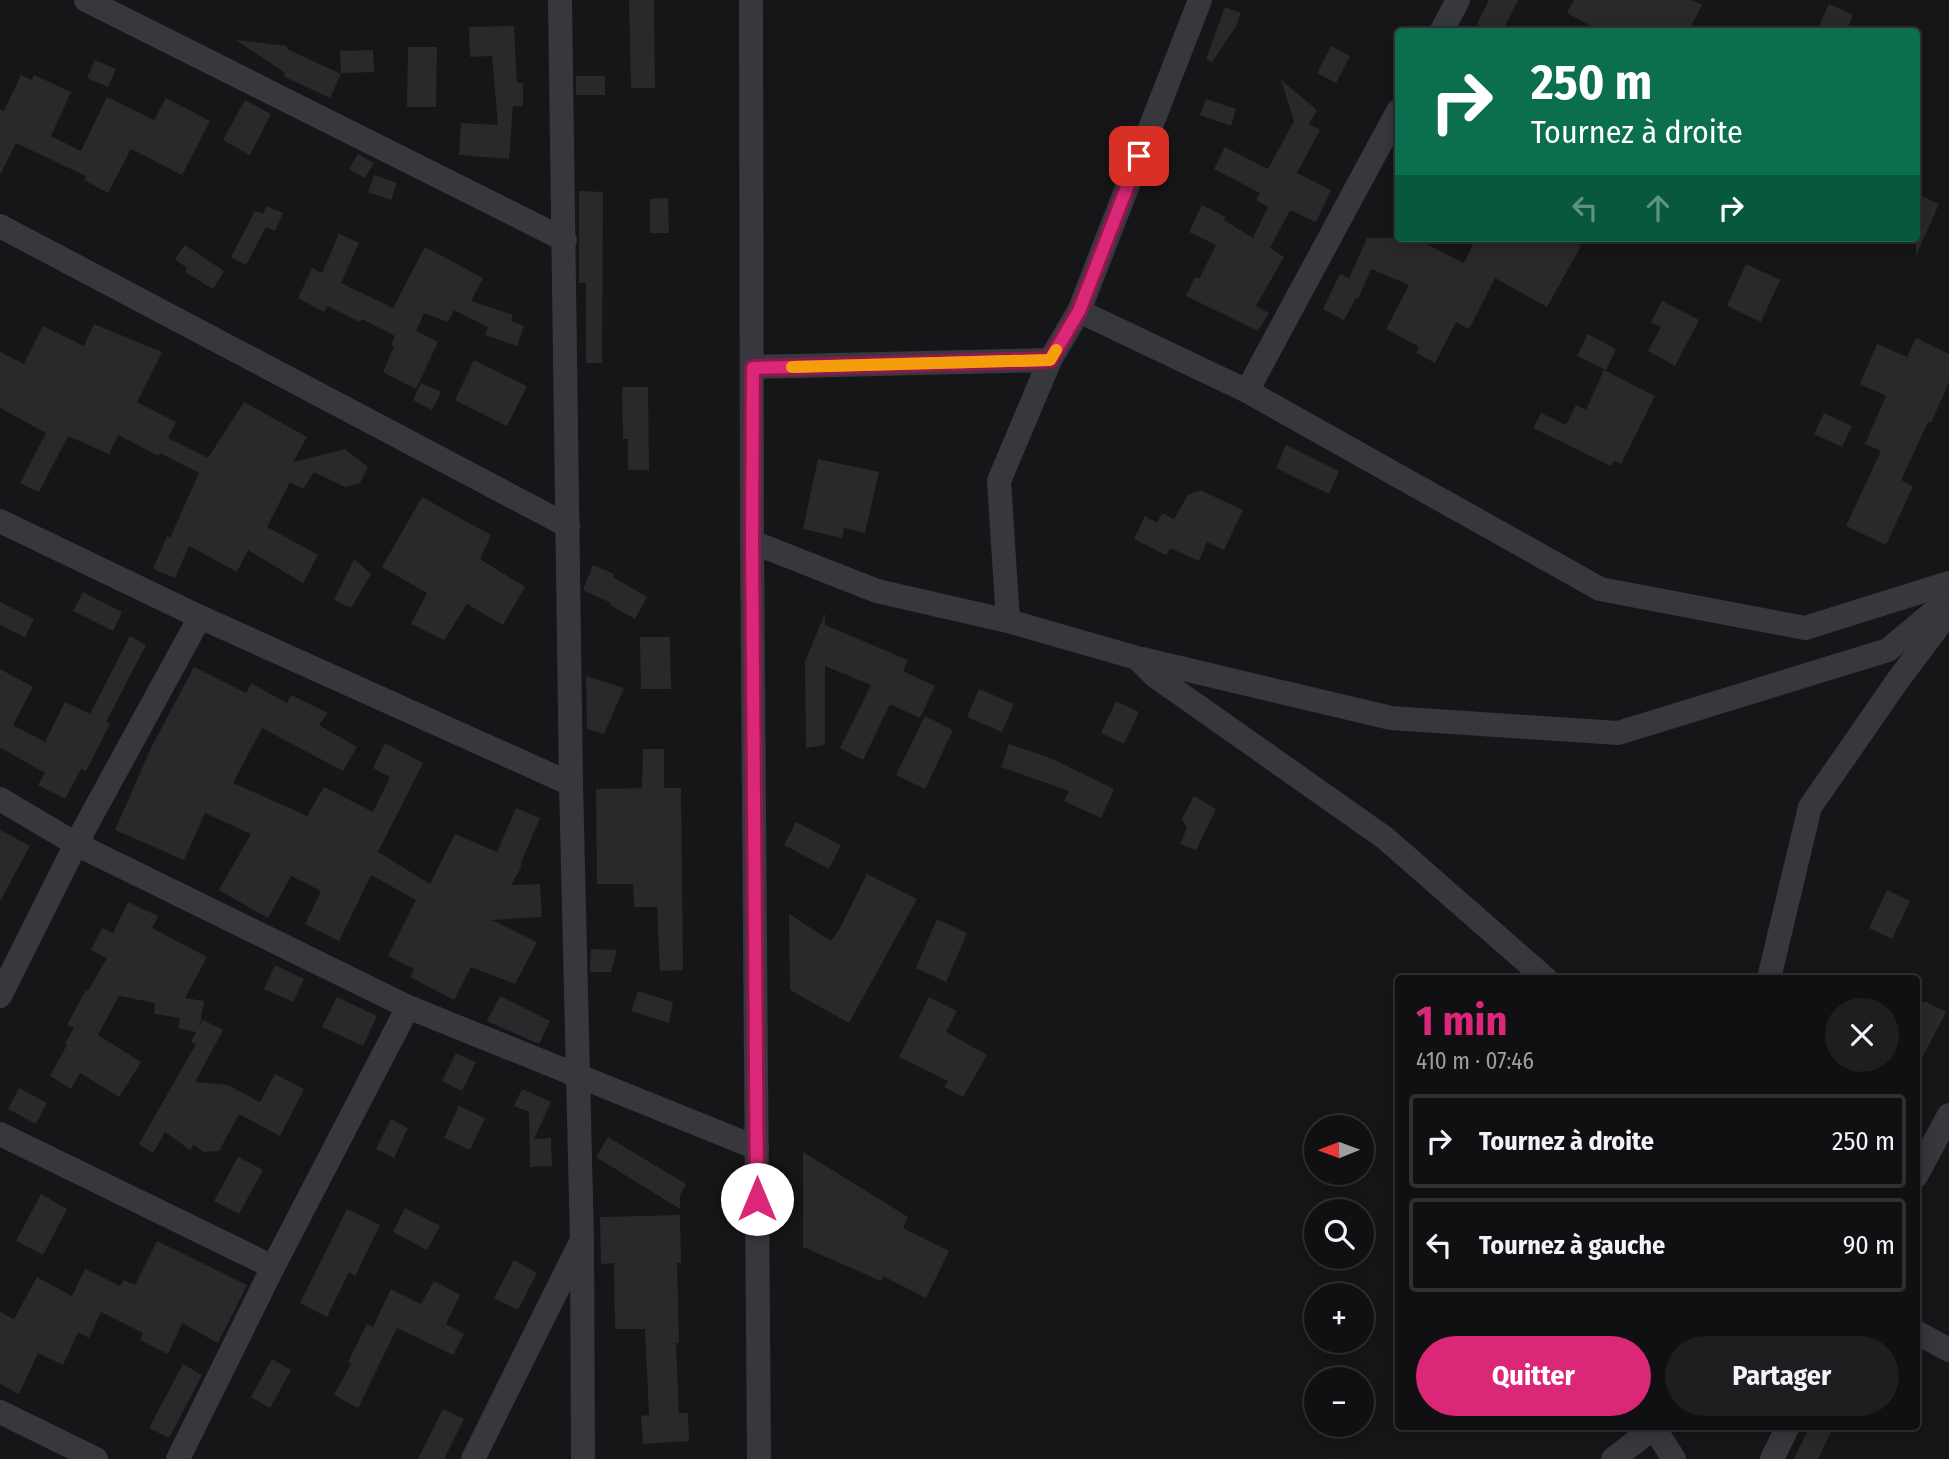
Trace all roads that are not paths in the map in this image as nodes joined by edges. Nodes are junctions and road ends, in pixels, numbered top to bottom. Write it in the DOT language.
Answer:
graph roads {
  1 [pos="86,0"];
  2 [pos="560,0"];
  3 [pos="751,0"];
  4 [pos="1200,0"];
  5 [pos="1458,0"];
  6 [pos="1443,28"];
  7 [pos="1395,117"];
  8 [pos="0,226"];
  9 [pos="565,240"];
  10 [pos="1079,311"];
  11 [pos="1050,360"];
  12 [pos="753,368"];
  13 [pos="1247,391"];
  14 [pos="0,521"];
  15 [pos="568,527"];
  16 [pos="752,542"];
  17 [pos="1949,583"];
  18 [pos="1949,599"];
  19 [pos="1949,612"];
  20 [pos="200,617"];
  21 [pos="1008,621"];
  22 [pos="1137,658"];
  23 [pos="571,784"];
  24 [pos="0,799"];
  25 [pos="76,844"];
  26 [pos="1542,975"];
  27 [pos="1770,975"];
  28 [pos="0,996"];
  29 [pos="408,1007"];
  30 [pos="577,1076"];
  31 [pos="1949,1115"];
  32 [pos="0,1134"];
  33 [pos="757,1147"];
  34 [pos="1920,1169"];
  35 [pos="582,1241"];
  36 [pos="273,1267"];
  37 [pos="1920,1334"];
  38 [pos="1949,1350"];
  39 [pos="0,1412"];
  40 [pos="1651,1430"];
  41 [pos="1657,1430"];
  42 [pos="1786,1430"];
  43 [pos="96,1459"];
  44 [pos="178,1459"];
  45 [pos="473,1459"];
  46 [pos="583,1459"];
  47 [pos="759,1459"];
  48 [pos="1613,1459"];
  49 [pos="1674,1459"];
  50 [pos="1772,1459"];
  1 -- 9 [label="street"];
  2 -- 9 [label="street"];
  3 -- 12 [label="street"];
  4 -- 10 [label="street"];
  5 -- 6 [label="street"];
  7 -- 13 [label="street"];
  8 -- 15 [label="street"];
  9 -- 15 [label="street"];
  10 -- 11 [label="street"];
  10 -- 13 [label="street"];
  11 -- 12 [label="street"];
  11 -- 21 [label="street"];
  12 -- 16 [label="street"];
  13 -- 17 [label="street"];
  14 -- 20 [label="street"];
  15 -- 23 [label="street"];
  16 -- 21 [label="street"];
  16 -- 33 [label="street"];
  18 -- 22 [label="street"];
  19 -- 27 [label="street"];
  20 -- 23 [label="street"];
  20 -- 25 [label="street"];
  21 -- 22 [label="street"];
  22 -- 26 [label="street"];
  23 -- 30 [label="street"];
  24 -- 25 [label="street"];
  25 -- 28 [label="street"];
  25 -- 29 [label="street"];
  29 -- 30 [label="street"];
  29 -- 36 [label="street"];
  30 -- 33 [label="street"];
  30 -- 35 [label="street"];
  31 -- 34 [label="street"];
  32 -- 36 [label="street"];
  33 -- 47 [label="street"];
  35 -- 45 [label="street"];
  35 -- 46 [label="street"];
  36 -- 44 [label="street"];
  37 -- 38 [label="street"];
  39 -- 43 [label="street"];
  40 -- 48 [label="street"];
  41 -- 49 [label="street"];
  42 -- 50 [label="street"];
}
